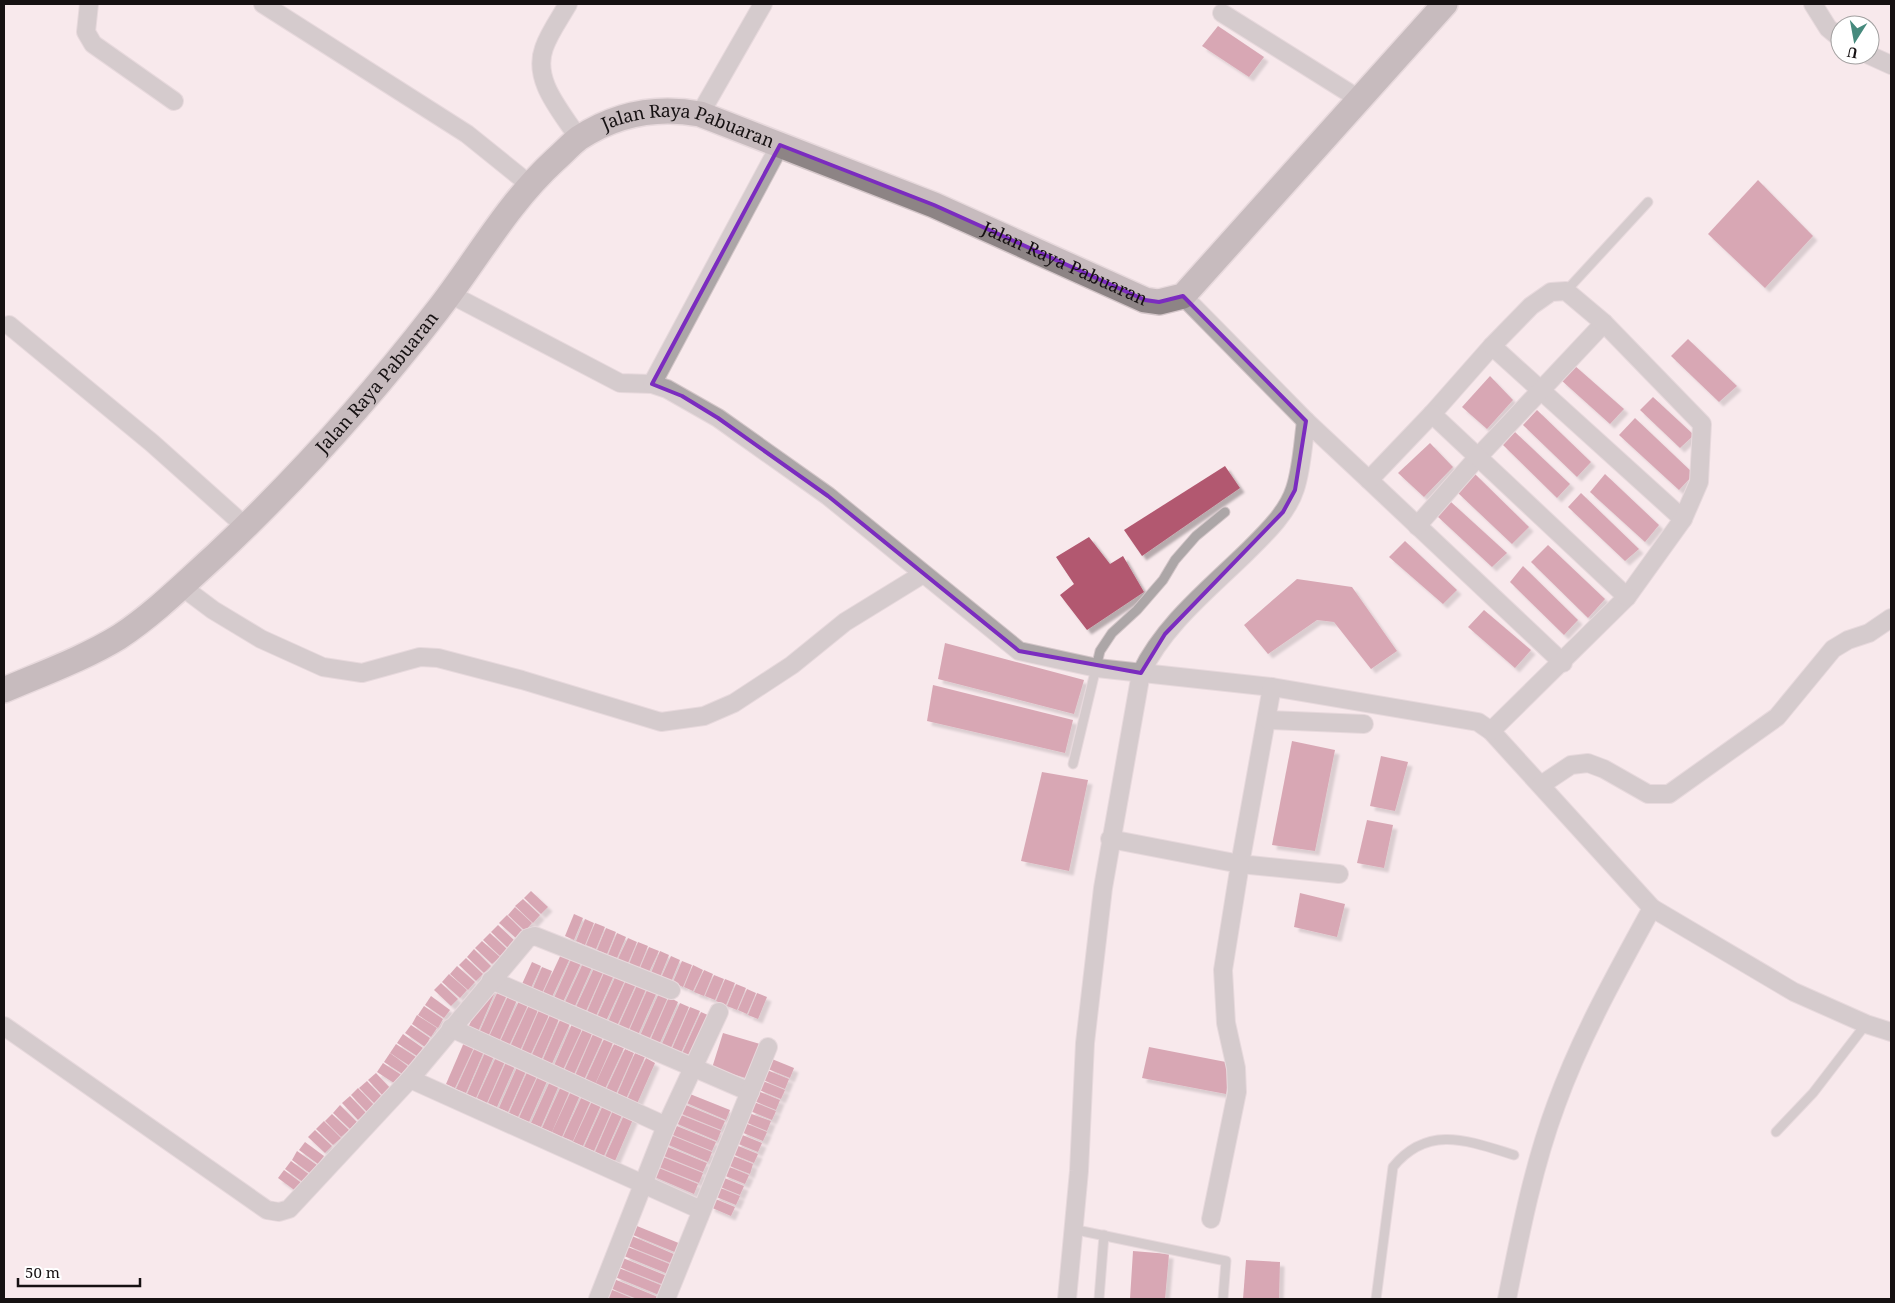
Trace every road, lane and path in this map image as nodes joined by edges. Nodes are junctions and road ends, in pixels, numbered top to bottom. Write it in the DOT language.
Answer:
graph roads {
  1 [pos="89,4"];
  2 [pos="263,4"];
  3 [pos="568,4"];
  4 [pos="763,4"];
  5 [pos="1445,4"];
  6 [pos="1813,4"];
  7 [pos="1222,13"];
  8 [pos="1830,30"];
  9 [pos="1359,99"];
  10 [pos="174,101"];
  11 [pos="700,114"];
  12 [pos="579,138"];
  13 [pos="780,144"];
  14 [pos="529,184"];
  15 [pos="1648,202"];
  16 [pos="1566,291"];
  17 [pos="450,294"];
  18 [pos="1183,296"];
  19 [pos="1604,323"];
  20 [pos="9,325"];
  21 [pos="1492,346"];
  22 [pos="652,384"];
  23 [pos="1542,391"];
  24 [pos="1432,414"];
  25 [pos="1306,421"];
  26 [pos="1477,458"];
  27 [pos="1369,480"];
  28 [pos="1225,512"];
  29 [pos="1683,519"];
  30 [pos="246,526"];
  31 [pos="1417,526"];
  32 [pos="923,574"];
  33 [pos="182,586"];
  34 [pos="1627,597"];
  35 [pos="1891,618"];
  36 [pos="1563,663"];
  37 [pos="1097,668"];
  38 [pos="1141,673"];
  39 [pos="1272,687"];
  40 [pos="4,690"];
  41 [pos="1268,720"];
  42 [pos="1364,724"];
  43 [pos="1491,731"];
  44 [pos="1074,764"];
  45 [pos="1541,785"];
  46 [pos="1110,839"];
  47 [pos="1240,864"];
  48 [pos="1339,874"];
  49 [pos="1652,908"];
  50 [pos="491,980"];
  51 [pos="671,990"];
  52 [pos="719,1012"];
  53 [pos="1866,1024"];
  54 [pos="4,1026"];
  55 [pos="451,1028"];
  56 [pos="1891,1032"];
  57 [pos="768,1047"];
  58 [pos="693,1068"];
  59 [pos="410,1079"];
  60 [pos="750,1092"];
  61 [pos="666,1126"];
  62 [pos="1776,1132"];
  63 [pos="1514,1154"];
  64 [pos="644,1186"];
  65 [pos="701,1210"];
  66 [pos="1211,1219"];
  67 [pos="1072,1230"];
  68 [pos="1104,1235"];
  69 [pos="598,1299"];
  70 [pos="666,1299"];
  71 [pos="1067,1299"];
  72 [pos="1099,1299"];
  73 [pos="1223,1299"];
  74 [pos="1376,1299"];
  75 [pos="1507,1299"];
  1 -- 10 [label="street"];
  2 -- 14 [label="street"];
  3 -- 12 [label="street"];
  4 -- 11 [label="street"];
  5 -- 9 [label="street"];
  6 -- 8 [label="street"];
  7 -- 9 [label="street"];
  9 -- 18 [label="street"];
  11 -- 12 [label="street, Jalan Raya Pabuaran"];
  11 -- 13 [label="street, Jalan Raya Pabuaran"];
  12 -- 14 [label="street, Jalan Raya Pabuaran"];
  13 -- 18 [label="street, Jalan Raya Pabuaran"];
  13 -- 22 [label="street"];
  14 -- 17 [label="street, Jalan Raya Pabuaran"];
  15 -- 16 [label="lane"];
  16 -- 19 [label="street"];
  16 -- 21 [label="street"];
  17 -- 22 [label="street"];
  17 -- 30 [label="street, Jalan Raya Pabuaran"];
  18 -- 25 [label="street"];
  19 -- 23 [label="street"];
  19 -- 29 [label="street"];
  20 -- 30 [label="street"];
  21 -- 23 [label="street"];
  21 -- 24 [label="street"];
  22 -- 32 [label="street"];
  23 -- 26 [label="street"];
  23 -- 29 [label="street"];
  24 -- 26 [label="street"];
  24 -- 27 [label="street"];
  25 -- 27 [label="street"];
  25 -- 38 [label="street"];
  26 -- 31 [label="street"];
  26 -- 34 [label="street"];
  27 -- 31 [label="street"];
  28 -- 37 [label="lane"];
  29 -- 34 [label="street"];
  30 -- 33 [label="street, Jalan Raya Pabuaran"];
  31 -- 36 [label="street"];
  32 -- 33 [label="street"];
  32 -- 37 [label="street"];
  33 -- 40 [label="street, Jalan Raya Pabuaran"];
  34 -- 36 [label="street"];
  35 -- 45 [label="street"];
  36 -- 43 [label="street"];
  37 -- 38 [label="street"];
  37 -- 44 [label="lane"];
  38 -- 39 [label="street"];
  38 -- 46 [label="street"];
  39 -- 41 [label="street"];
  39 -- 43 [label="street"];
  41 -- 42 [label="street"];
  41 -- 47 [label="street"];
  43 -- 45 [label="street"];
  45 -- 49 [label="street"];
  46 -- 47 [label="street"];
  46 -- 67 [label="street"];
  47 -- 48 [label="street"];
  47 -- 66 [label="street"];
  49 -- 53 [label="street"];
  49 -- 75 [label="street"];
  50 -- 51 [label="street"];
  50 -- 55 [label="street"];
  50 -- 58 [label="street"];
  52 -- 58 [label="street"];
  53 -- 56 [label="street"];
  53 -- 62 [label="lane"];
  54 -- 59 [label="street"];
  55 -- 59 [label="street"];
  55 -- 61 [label="street"];
  57 -- 60 [label="street"];
  58 -- 60 [label="street"];
  58 -- 61 [label="street"];
  59 -- 64 [label="street"];
  60 -- 65 [label="street"];
  61 -- 64 [label="street"];
  63 -- 74 [label="lane"];
  64 -- 65 [label="street"];
  64 -- 69 [label="street"];
  65 -- 70 [label="street"];
  67 -- 68 [label="lane"];
  67 -- 71 [label="street"];
  68 -- 72 [label="lane"];
  68 -- 73 [label="lane"];
}
